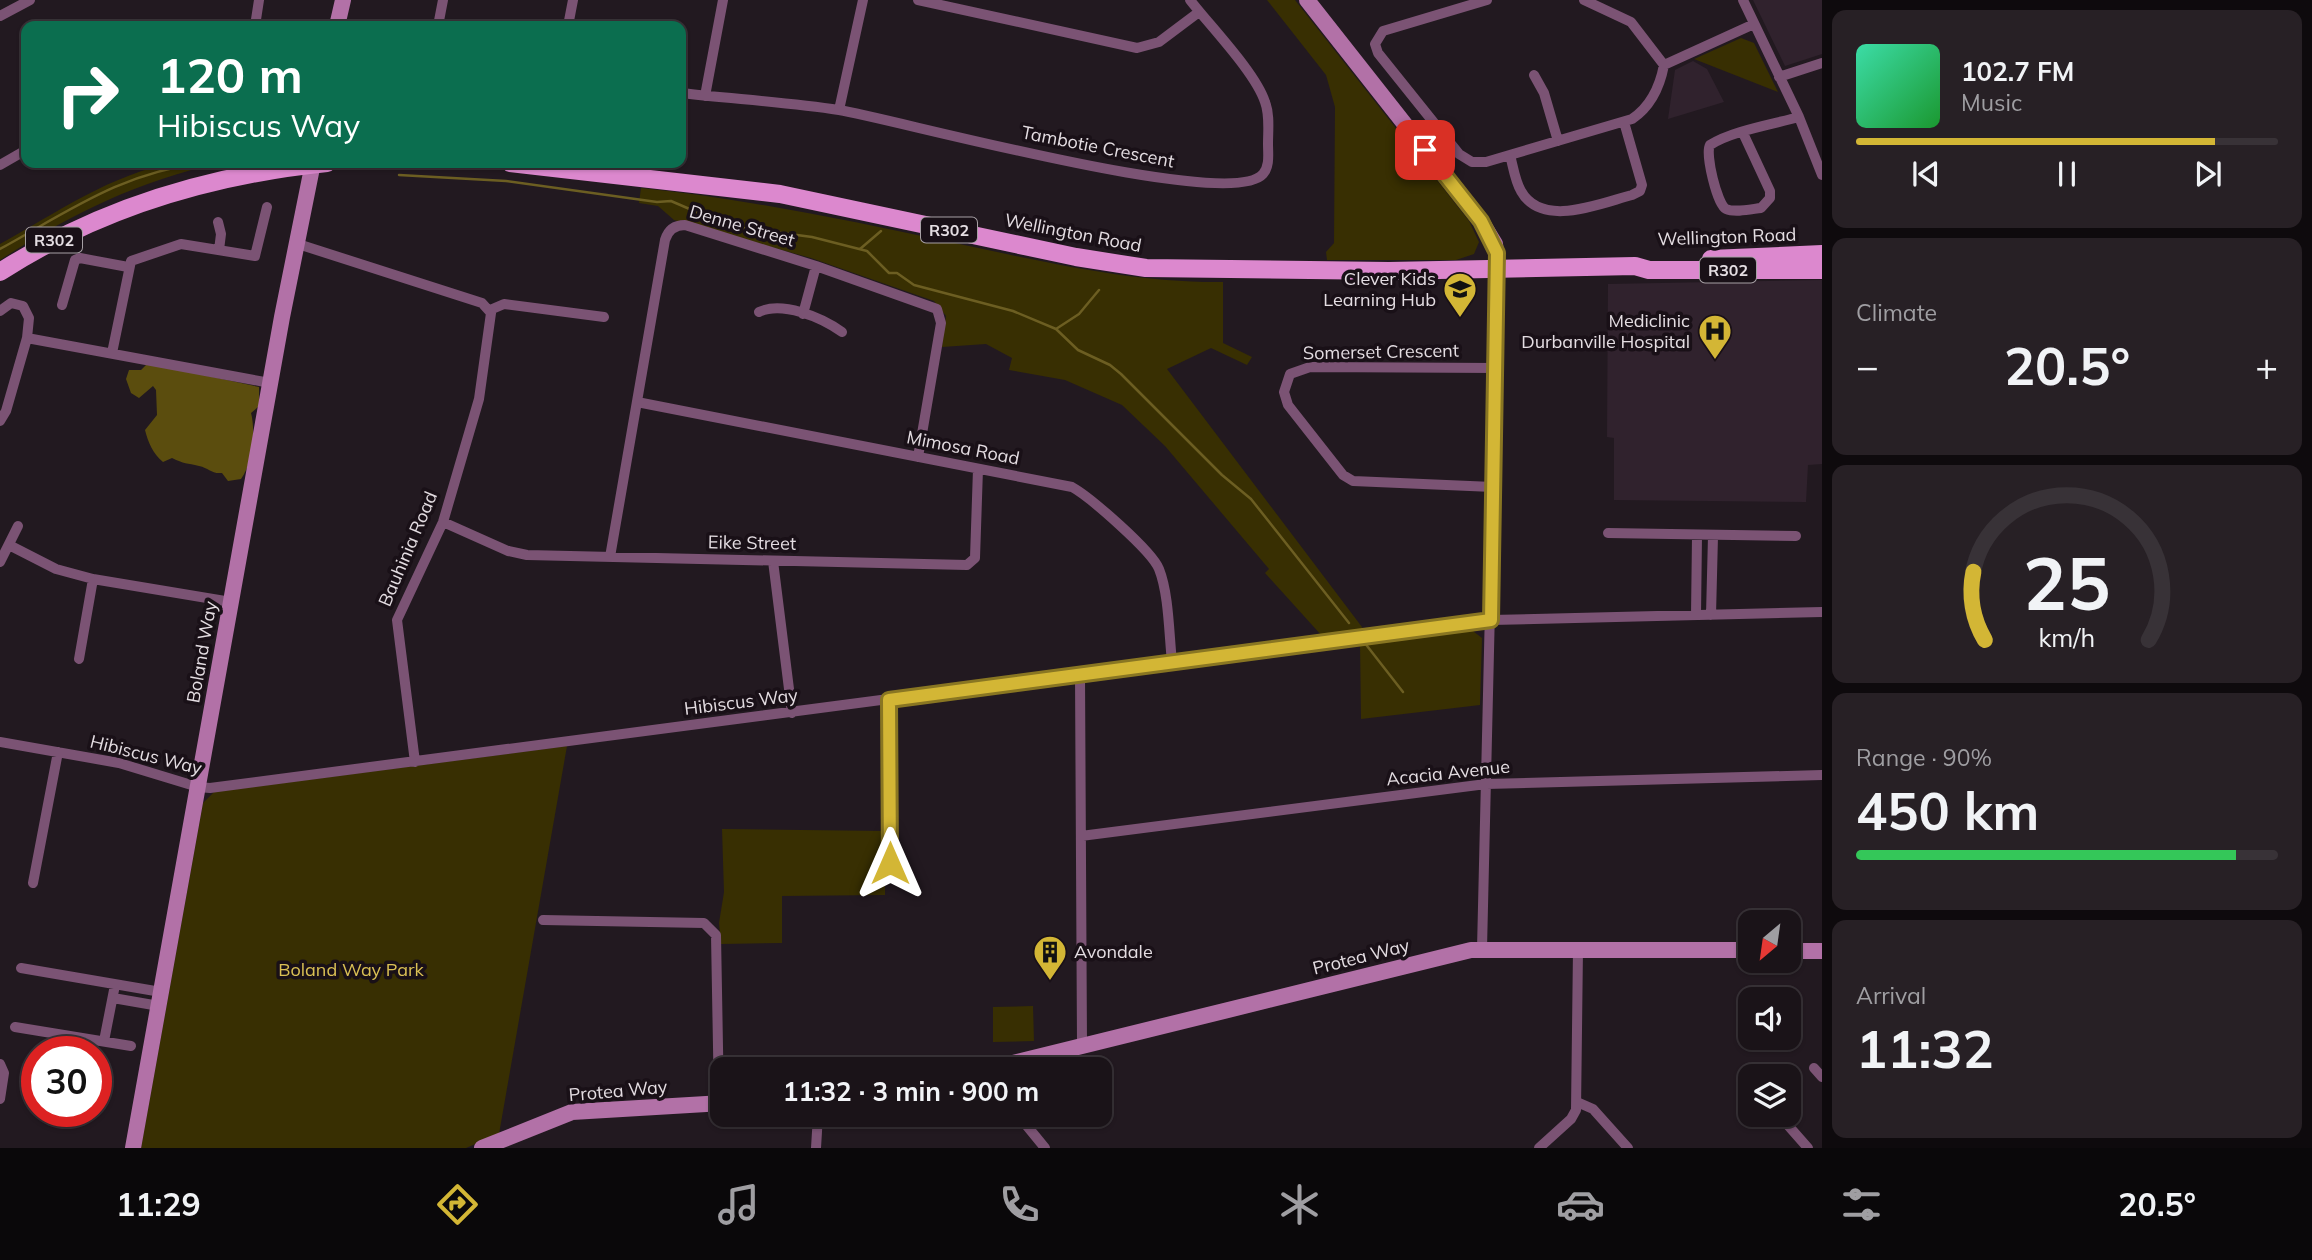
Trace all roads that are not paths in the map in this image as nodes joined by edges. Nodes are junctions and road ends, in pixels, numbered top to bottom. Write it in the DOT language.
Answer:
graph roads {
  1 [pos="30,0"];
  2 [pos="259,0"];
  3 [pos="343,0"];
  4 [pos="443,0"];
  5 [pos="573,0"];
  6 [pos="723,0"];
  7 [pos="863,0"];
  8 [pos="918,0"];
  9 [pos="1189,0"];
  10 [pos="1307,0"];
  11 [pos="1487,0"];
  12 [pos="1584,0"];
  13 [pos="1743,0"];
  14 [pos="1199,12"];
  15 [pos="0,16"];
  16 [pos="256,21"];
  17 [pos="338,21"];
  18 [pos="439,21"];
  19 [pos="569,21"];
  20 [pos="1754,24"];
  21 [pos="1822,63"];
  22 [pos="1664,65"];
  23 [pos="1534,75"];
  24 [pos="1780,77"];
  25 [pos="686,94"];
  26 [pos="705,96"];
  27 [pos="839,110"];
  28 [pos="1799,117"];
  29 [pos="1624,122"];
  30 [pos="1743,133"];
  31 [pos="1558,141"];
  32 [pos="21,153"];
  33 [pos="1510,155"];
  34 [pos="0,165"];
  35 [pos="291,168"];
  36 [pos="317,168"];
  37 [pos="554,168"];
  38 [pos="1822,175"];
  39 [pos="267,207"];
  40 [pos="218,222"];
  41 [pos="298,244"];
  42 [pos="219,250"];
  43 [pos="1822,254"];
  44 [pos="816,266"];
  45 [pos="1636,266"];
  46 [pos="128,267"];
  47 [pos="1498,269"];
  48 [pos="1822,270"];
  49 [pos="0,272"];
  50 [pos="62,305"];
  51 [pos="0,311"];
  52 [pos="491,311"];
  53 [pos="758,312"];
  54 [pos="803,314"];
  55 [pos="604,317"];
  56 [pos="842,332"];
  57 [pos="27,338"];
  58 [pos="112,353"];
  59 [pos="1496,368"];
  60 [pos="270,383"];
  61 [pos="637,402"];
  62 [pos="0,421"];
  63 [pos="918,457"];
  64 [pos="978,469"];
  65 [pos="1493,487"];
  66 [pos="443,522"];
  67 [pos="18,526"];
  68 [pos="1608,533"];
  69 [pos="1696,536"];
  70 [pos="1713,536"];
  71 [pos="1796,536"];
  72 [pos="9,545"];
  73 [pos="610,557"];
  74 [pos="773,561"];
  75 [pos="0,562"];
  76 [pos="93,579"];
  77 [pos="231,602"];
  78 [pos="1822,612"];
  79 [pos="1696,615"];
  80 [pos="1711,615"];
  81 [pos="1491,620"];
  82 [pos="79,659"];
  83 [pos="1172,662"];
  84 [pos="1080,675"];
  85 [pos="889,700"];
  86 [pos="792,713"];
  87 [pos="0,741"];
  88 [pos="58,752"];
  89 [pos="415,762"];
  90 [pos="1822,775"];
  91 [pos="1486,784"];
  92 [pos="198,788"];
  93 [pos="1081,836"];
  94 [pos="890,863"];
  95 [pos="33,883"];
  96 [pos="543,920"];
  97 [pos="1482,949"];
  98 [pos="1578,949"];
  99 [pos="1738,950"];
  100 [pos="1801,951"];
  101 [pos="1822,951"];
  102 [pos="21,968"];
  103 [pos="116,985"];
  104 [pos="113,998"];
  105 [pos="160,999"];
  106 [pos="15,1027"];
  107 [pos="72,1036"];
  108 [pos="105,1036"];
  109 [pos="112,1042"];
  110 [pos="1082,1045"];
  111 [pos="131,1046"];
  112 [pos="720,1057"];
  113 [pos="1036,1057"];
  114 [pos="0,1065"];
  115 [pos="0,1098"];
  116 [pos="1577,1102"];
  117 [pos="710,1104"];
  118 [pos="817,1127"];
  119 [pos="1028,1127"];
  120 [pos="1790,1127"];
  121 [pos="133,1148"];
  122 [pos="482,1148"];
  123 [pos="816,1148"];
  124 [pos="1045,1148"];
  125 [pos="1539,1148"];
  126 [pos="1628,1148"];
  127 [pos="1808,1148"];
  1 -- 15 [label="street"];
  2 -- 16 [label="street"];
  3 -- 17 [label="street"];
  4 -- 18 [label="street"];
  5 -- 19 [label="street"];
  6 -- 26 [label="street"];
  7 -- 27 [label="street"];
  8 -- 14 [label="street"];
  9 -- 14 [label="street, Tambotie Crescent"];
  10 -- 47 [label="street"];
  11 -- 33 [label="street"];
  12 -- 22 [label="street"];
  13 -- 20 [label="street"];
  14 -- 27 [label="street, Tambotie Crescent"];
  20 -- 22 [label="street"];
  20 -- 24 [label="street"];
  21 -- 24 [label="street"];
  22 -- 29 [label="street"];
  23 -- 31 [label="street"];
  24 -- 28 [label="street"];
  25 -- 26 [label="street"];
  26 -- 27 [label="street"];
  28 -- 30 [label="street"];
  28 -- 38 [label="street"];
  29 -- 31 [label="street"];
  29 -- 33 [label="street"];
  30 -- 30 [label="street"];
  31 -- 33 [label="street"];
  32 -- 34 [label="street"];
  35 -- 49 [label="main road, R302"];
  36 -- 41 [label="street, Boland Way"];
  37 -- 47 [label="main road, Wellington Road / R302"];
  39 -- 42 [label="street"];
  40 -- 42 [label="street"];
  41 -- 52 [label="street"];
  41 -- 60 [label="street, Boland Way"];
  42 -- 46 [label="street"];
  43 -- 45 [label="main road, Wellington Road / R302"];
  44 -- 54 [label="street"];
  44 -- 61 [label="street, Denne Street"];
  44 -- 63 [label="street, Denne Street"];
  45 -- 47 [label="main road, Wellington Road / R302"];
  45 -- 48 [label="main road, Wellington Road / R302"];
  46 -- 50 [label="street"];
  46 -- 58 [label="street"];
  47 -- 59 [label="street"];
  51 -- 57 [label="street"];
  52 -- 55 [label="street"];
  52 -- 66 [label="street, Bauhinia Road"];
  53 -- 54 [label="street"];
  54 -- 56 [label="street"];
  57 -- 58 [label="street"];
  57 -- 62 [label="street"];
  58 -- 60 [label="street"];
  59 -- 65 [label="street"];
  59 -- 65 [label="street, Somerset Crescent"];
  60 -- 77 [label="street, Boland Way"];
  61 -- 63 [label="street, Mimosa Road"];
  61 -- 73 [label="street, Denne Street"];
  63 -- 64 [label="street, Mimosa Road"];
  64 -- 74 [label="street, Eike Street"];
  64 -- 83 [label="street, Mimosa Road"];
  65 -- 81 [label="street"];
  66 -- 73 [label="street, Eike Street"];
  66 -- 89 [label="street, Bauhinia Road"];
  67 -- 72 [label="street"];
  68 -- 69 [label="street"];
  69 -- 70 [label="street"];
  69 -- 79 [label="street"];
  70 -- 71 [label="street"];
  70 -- 80 [label="street"];
  72 -- 75 [label="street"];
  72 -- 76 [label="street"];
  73 -- 74 [label="street, Eike Street"];
  74 -- 86 [label="street"];
  76 -- 77 [label="street"];
  76 -- 82 [label="street"];
  77 -- 92 [label="street, Boland Way"];
  78 -- 80 [label="street, Hibiscus Way"];
  79 -- 80 [label="street, Hibiscus Way"];
  79 -- 81 [label="street, Hibiscus Way"];
  81 -- 83 [label="street, Hibiscus Way"];
  81 -- 91 [label="street"];
  83 -- 84 [label="street, Hibiscus Way"];
  84 -- 85 [label="street, Hibiscus Way"];
  84 -- 93 [label="street"];
  85 -- 86 [label="street, Hibiscus Way"];
  85 -- 94 [label="street"];
  86 -- 89 [label="street, Hibiscus Way"];
  87 -- 88 [label="street, Hibiscus Way"];
  88 -- 92 [label="street, Hibiscus Way"];
  88 -- 95 [label="street"];
  89 -- 92 [label="street, Hibiscus Way"];
  90 -- 91 [label="street, Acacia Avenue"];
  91 -- 93 [label="street, Acacia Avenue"];
  91 -- 97 [label="street"];
  92 -- 105 [label="street, Boland Way"];
  93 -- 110 [label="street"];
  96 -- 112 [label="street"];
  97 -- 98 [label="street, Protea Way"];
  97 -- 110 [label="street, Protea Way"];
  98 -- 99 [label="street, Protea Way"];
  98 -- 116 [label="street"];
  100 -- 101 [label="street"];
  102 -- 103 [label="street"];
  103 -- 104 [label="street"];
  103 -- 105 [label="street"];
  104 -- 105 [label="street"];
  104 -- 108 [label="street"];
  105 -- 121 [label="street, Boland Way"];
  106 -- 107 [label="street"];
  109 -- 111 [label="street"];
  110 -- 113 [label="street, Protea Way"];
  114 -- 115 [label="street"];
  116 -- 125 [label="street"];
  116 -- 126 [label="street"];
  117 -- 122 [label="street, Protea Way"];
  118 -- 123 [label="street"];
  119 -- 124 [label="street"];
  120 -- 127 [label="street"];
}
